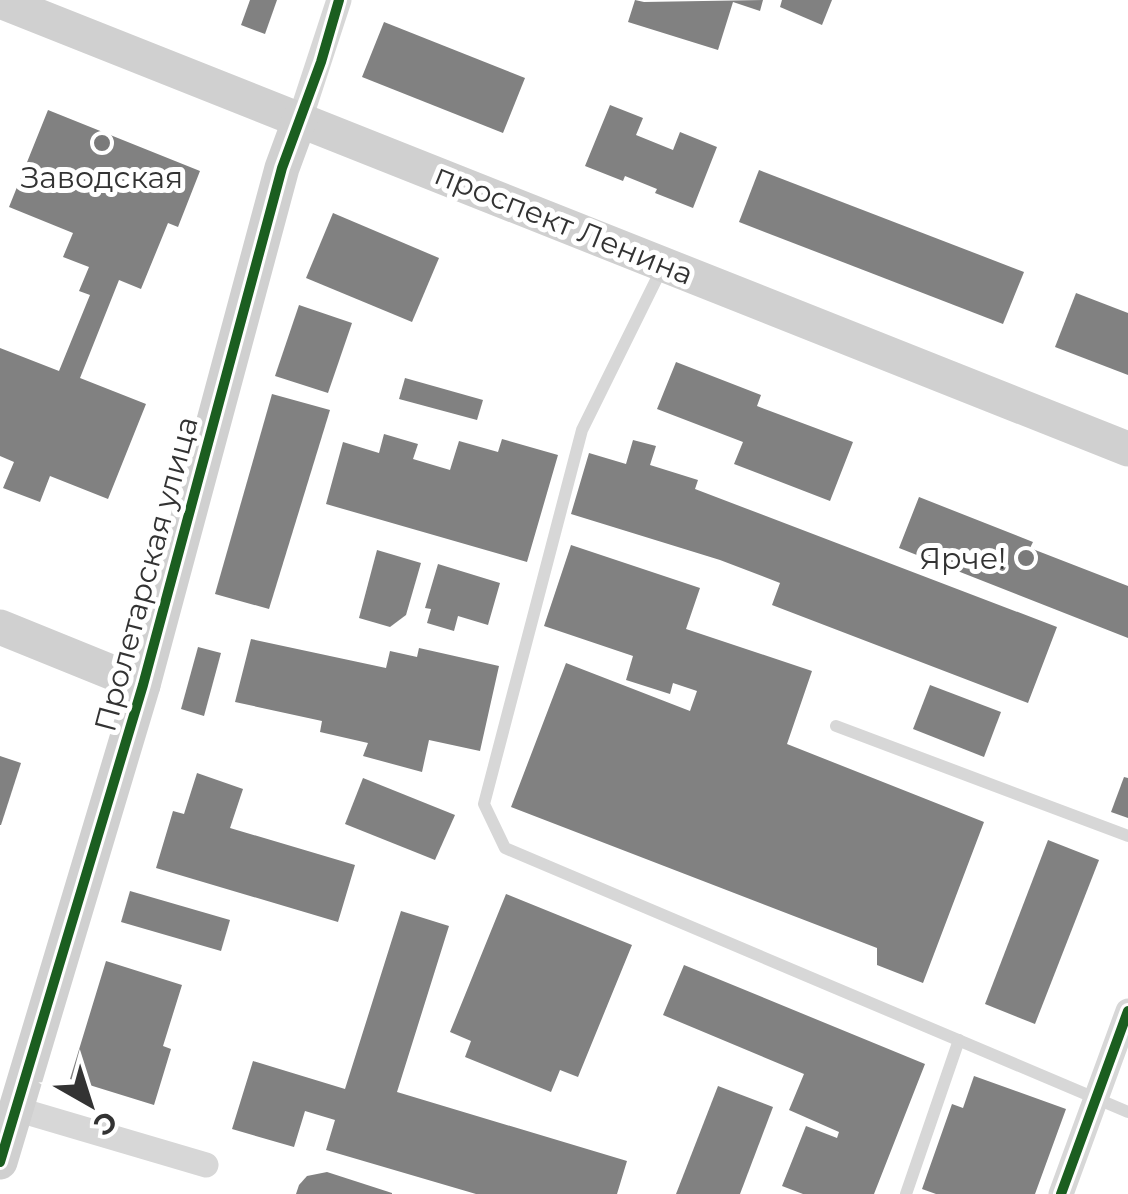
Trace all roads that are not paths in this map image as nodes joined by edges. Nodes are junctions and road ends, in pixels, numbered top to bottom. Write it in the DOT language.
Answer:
graph roads {
  1 [pos="339,0"];
  2 [pos="0,1"];
  3 [pos="300,118"];
  4 [pos="664,264"];
  5 [pos="1128,449"];
  6 [pos="0,627"];
  7 [pos="142,684"];
  8 [pos="836,726"];
  9 [pos="1128,836"];
  10 [pos="1128,1011"];
  11 [pos="959,1040"];
  12 [pos="1095,1099"];
  13 [pos="16,1109"];
  14 [pos="1128,1112"];
  15 [pos="0,1162"];
  16 [pos="206,1165"];
  17 [pos="906,1194"];
  18 [pos="1061,1194"];
  1 -- 3 [label="street, Пролетарская улица"];
  2 -- 3 [label="street, проспект Ленина"];
  3 -- 4 [label="street, проспект Ленина"];
  3 -- 7 [label="street, Пролетарская улица"];
  4 -- 5 [label="street, проспект Ленина"];
  4 -- 11 [label="lane"];
  6 -- 7 [label="street"];
  7 -- 13 [label="street, Пролетарская улица"];
  8 -- 9 [label="lane"];
  10 -- 12 [label="street"];
  11 -- 12 [label="lane"];
  11 -- 17 [label="lane"];
  12 -- 14 [label="lane"];
  12 -- 18 [label="street"];
  13 -- 15 [label="street, Пролетарская улица"];
  13 -- 16 [label="street"];
}
